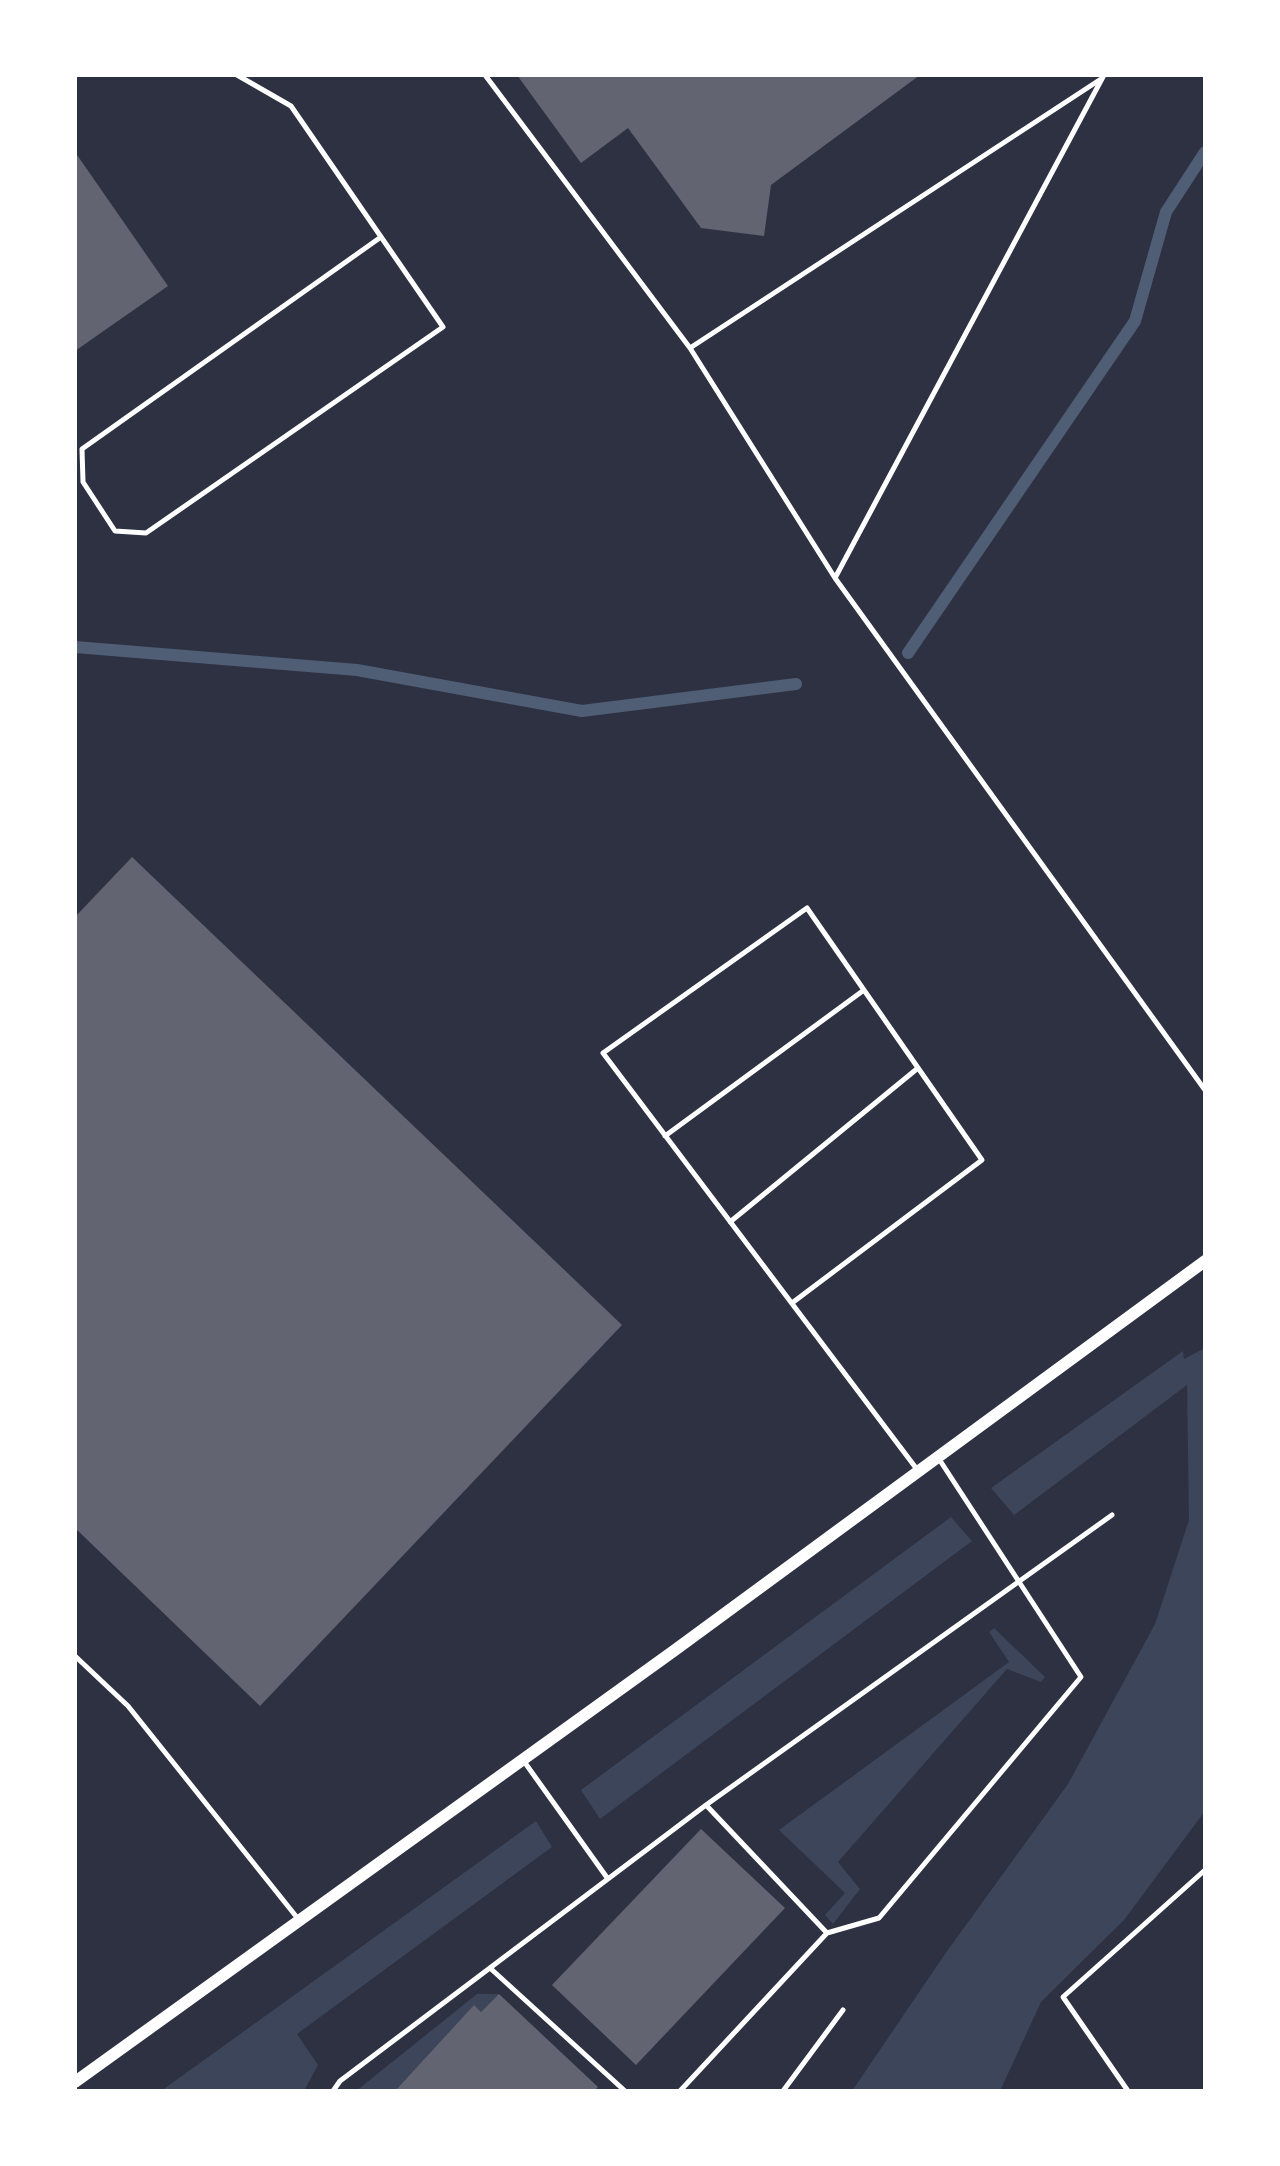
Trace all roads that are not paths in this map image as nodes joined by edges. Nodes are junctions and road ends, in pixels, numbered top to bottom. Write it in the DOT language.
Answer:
graph roads {
  1 [pos="237,75"];
  2 [pos="485,75"];
  3 [pos="1103,77"];
  4 [pos="380,237"];
  5 [pos="690,348"];
  6 [pos="835,578"];
  7 [pos="864,990"];
  8 [pos="918,1068"];
  9 [pos="1205,1090"];
  10 [pos="665,1136"];
  11 [pos="730,1222"];
  12 [pos="1205,1261"];
  13 [pos="792,1303"];
  14 [pos="938,1457"];
  15 [pos="919,1472"];
  16 [pos="1112,1515"];
  17 [pos="1018,1581"];
  18 [pos="75,1656"];
  19 [pos="523,1760"];
  20 [pos="706,1805"];
  21 [pos="1205,1870"];
  22 [pos="608,1879"];
  23 [pos="299,1920"];
  24 [pos="827,1934"];
  25 [pos="490,1968"];
  26 [pos="843,2010"];
  27 [pos="75,2081"];
  28 [pos="333,2091"];
  29 [pos="625,2091"];
  30 [pos="680,2091"];
  31 [pos="783,2091"];
  32 [pos="1128,2091"];
  1 -- 4 [label="lane"];
  2 -- 5 [label="lane"];
  3 -- 5 [label="lane"];
  3 -- 6 [label="lane"];
  4 -- 4 [label="lane"];
  5 -- 6 [label="lane"];
  6 -- 9 [label="lane"];
  7 -- 8 [label="lane"];
  7 -- 10 [label="lane"];
  7 -- 10 [label="lane"];
  8 -- 11 [label="lane"];
  8 -- 13 [label="lane"];
  10 -- 11 [label="lane"];
  11 -- 13 [label="lane"];
  12 -- 14 [label="street"];
  13 -- 15 [label="lane"];
  14 -- 15 [label="street"];
  14 -- 17 [label="lane"];
  15 -- 19 [label="street"];
  16 -- 17 [label="lane"];
  17 -- 20 [label="lane"];
  17 -- 24 [label="lane"];
  18 -- 23 [label="lane"];
  19 -- 22 [label="lane"];
  19 -- 23 [label="street"];
  20 -- 22 [label="lane"];
  20 -- 24 [label="lane"];
  21 -- 32 [label="lane"];
  22 -- 25 [label="lane"];
  23 -- 27 [label="street"];
  24 -- 30 [label="lane"];
  25 -- 28 [label="lane"];
  25 -- 29 [label="lane"];
  26 -- 31 [label="lane"];
}
